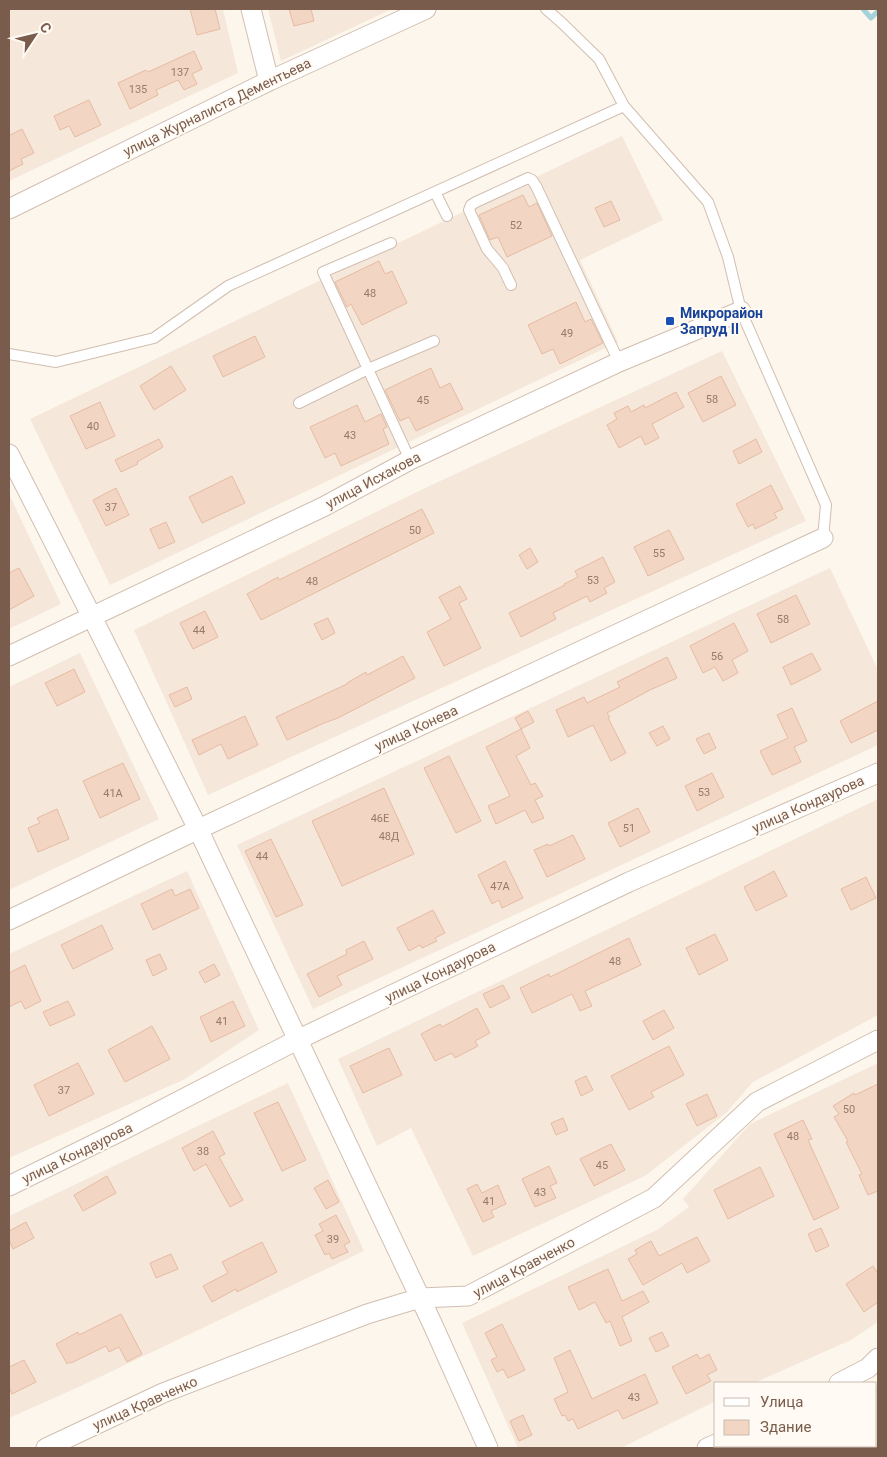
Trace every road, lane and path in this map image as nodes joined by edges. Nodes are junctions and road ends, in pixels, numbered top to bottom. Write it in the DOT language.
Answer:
graph roads {
  1 [pos="251,9"];
  2 [pos="426,9"];
  3 [pos="546,9"];
  4 [pos="269,81"];
  5 [pos="624,106"];
  6 [pos="435,192"];
  7 [pos="9,209"];
  8 [pos="446,216"];
  9 [pos="391,243"];
  10 [pos="511,286"];
  11 [pos="741,311"];
  12 [pos="434,341"];
  13 [pos="9,354"];
  14 [pos="619,362"];
  15 [pos="368,369"];
  16 [pos="299,403"];
  17 [pos="9,454"];
  18 [pos="410,460"];
  19 [pos="824,538"];
  20 [pos="92,617"];
  21 [pos="9,656"];
  22 [pos="878,773"];
  23 [pos="198,829"];
  24 [pos="9,920"];
  25 [pos="297,1040"];
  26 [pos="878,1040"];
  27 [pos="9,1186"];
  28 [pos="420,1298"];
  29 [pos="878,1358"];
  30 [pos="841,1382"];
  31 [pos="46,1448"];
  32 [pos="488,1448"];
  1 -- 4 [label="street"];
  2 -- 4 [label="street, улица Журналиста Дементьева"];
  3 -- 5 [label="lane"];
  4 -- 7 [label="street, улица Журналиста Дементьева"];
  5 -- 6 [label="lane"];
  5 -- 11 [label="lane"];
  6 -- 8 [label="lane"];
  6 -- 13 [label="lane"];
  9 -- 15 [label="lane"];
  10 -- 14 [label="lane"];
  11 -- 14 [label="street, улица Исхакова"];
  11 -- 19 [label="lane"];
  12 -- 15 [label="lane"];
  14 -- 18 [label="street, улица Исхакова"];
  15 -- 16 [label="lane"];
  15 -- 18 [label="lane"];
  17 -- 20 [label="street"];
  18 -- 20 [label="street, улица Исхакова"];
  19 -- 23 [label="street, улица Конева"];
  20 -- 21 [label="street, улица Исхакова"];
  20 -- 23 [label="street"];
  22 -- 25 [label="street, улица Кондаурова"];
  23 -- 24 [label="street, улица Конева"];
  23 -- 25 [label="street"];
  25 -- 27 [label="street, улица Кондаурова"];
  25 -- 28 [label="street"];
  26 -- 28 [label="street, улица Кравченко"];
  28 -- 31 [label="street, улица Кравченко"];
  28 -- 32 [label="street"];
  29 -- 30 [label="street"];
}
